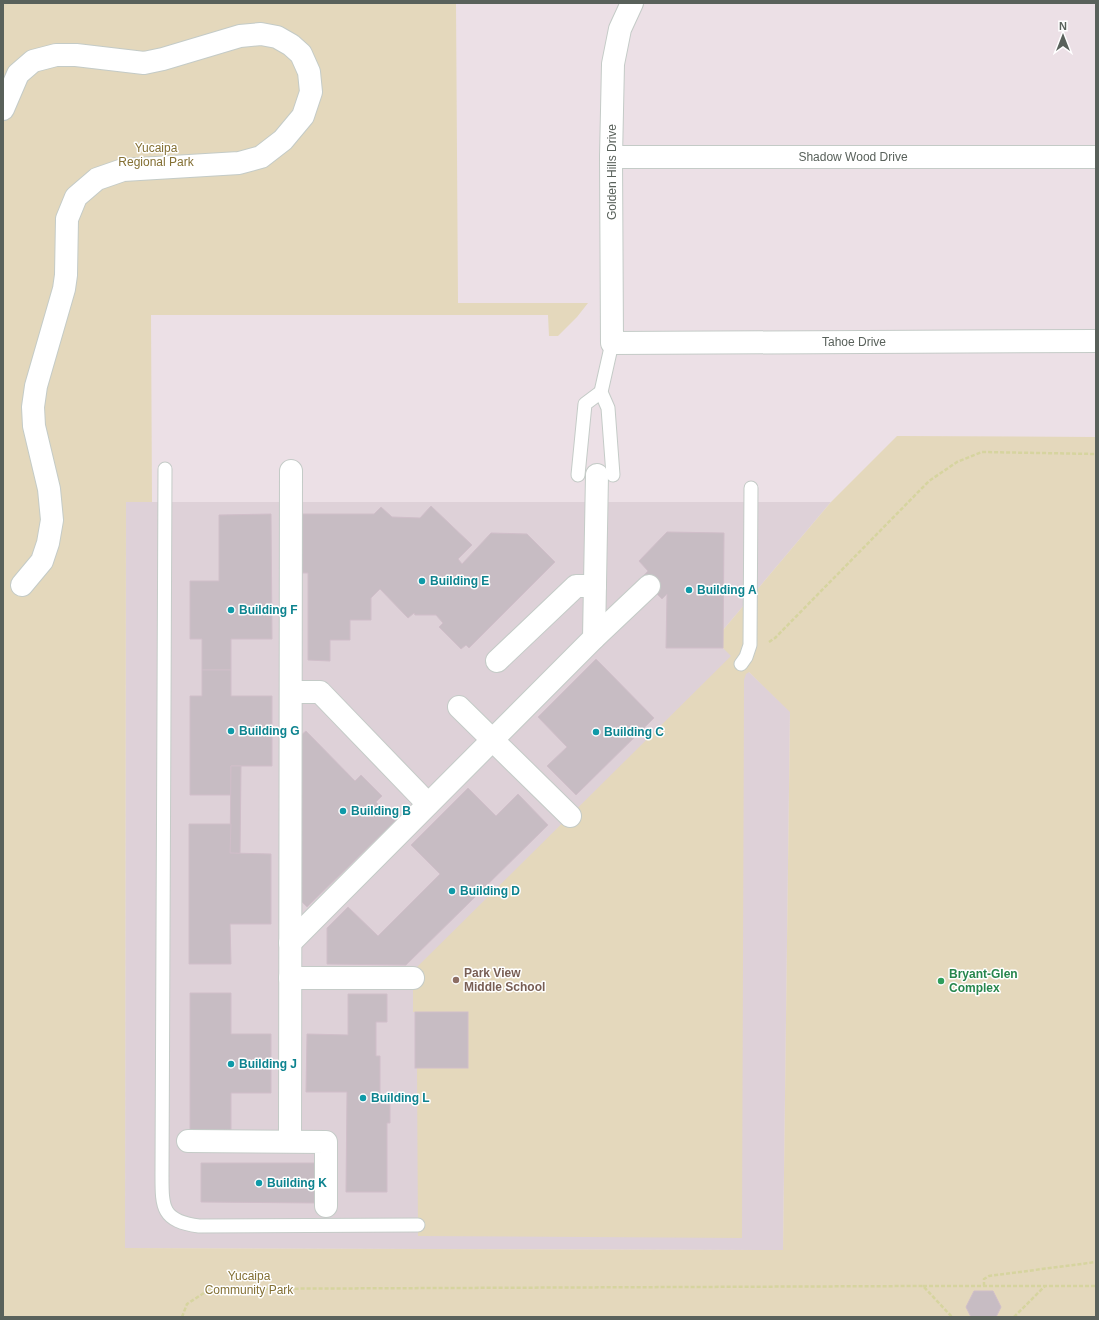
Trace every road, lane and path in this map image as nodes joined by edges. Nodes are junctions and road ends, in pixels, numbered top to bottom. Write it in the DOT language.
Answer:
graph roads {
  1 [pos="632,3"];
  2 [pos="3,109"];
  3 [pos="611,156"];
  4 [pos="1096,157"];
  5 [pos="1096,341"];
  6 [pos="612,343"];
  7 [pos="601,392"];
  8 [pos="1096,454"];
  9 [pos="165,469"];
  10 [pos="291,471"];
  11 [pos="596,475"];
  12 [pos="751,488"];
  13 [pos="22,585"];
  14 [pos="595,586"];
  15 [pos="649,586"];
  16 [pos="594,638"];
  17 [pos="750,645"];
  18 [pos="497,661"];
  19 [pos="740,664"];
  20 [pos="291,692"];
  21 [pos="459,707"];
  22 [pos="492,740"];
  23 [pos="428,804"];
  24 [pos="570,816"];
  25 [pos="290,943"];
  26 [pos="290,978"];
  27 [pos="413,978"];
  28 [pos="188,1141"];
  29 [pos="290,1141"];
  30 [pos="326,1206"];
  31 [pos="418,1225"];
  32 [pos="1096,1262"];
  33 [pos="923,1286"];
  34 [pos="984,1286"];
  35 [pos="1046,1286"];
  36 [pos="1096,1286"];
  37 [pos="182,1317"];
  38 [pos="952,1317"];
  39 [pos="1014,1317"];
  1 -- 3 [label="street, Golden Hills Drive"];
  2 -- 13 [label="street"];
  3 -- 4 [label="street, Shadow Wood Drive"];
  3 -- 6 [label="street, Golden Hills Drive"];
  5 -- 6 [label="street, Tahoe Drive"];
  6 -- 7 [label="lane"];
  7 -- 11 [label="lane"];
  7 -- 11 [label="lane"];
  8 -- 17 [label="path"];
  9 -- 31 [label="lane"];
  10 -- 20 [label="street"];
  11 -- 14 [label="street"];
  12 -- 17 [label="lane"];
  14 -- 16 [label="street"];
  14 -- 18 [label="street"];
  15 -- 16 [label="street"];
  16 -- 22 [label="street"];
  17 -- 19 [label="lane"];
  20 -- 23 [label="street"];
  20 -- 25 [label="street"];
  21 -- 22 [label="street"];
  22 -- 23 [label="street"];
  22 -- 24 [label="street"];
  23 -- 25 [label="street"];
  25 -- 26 [label="street"];
  26 -- 27 [label="street"];
  26 -- 29 [label="street"];
  28 -- 29 [label="street"];
  29 -- 30 [label="street"];
  32 -- 34 [label="path"];
  33 -- 34 [label="path"];
  33 -- 37 [label="path"];
  33 -- 38 [label="path"];
  34 -- 35 [label="path"];
  35 -- 36 [label="path"];
  35 -- 39 [label="path"];
}
